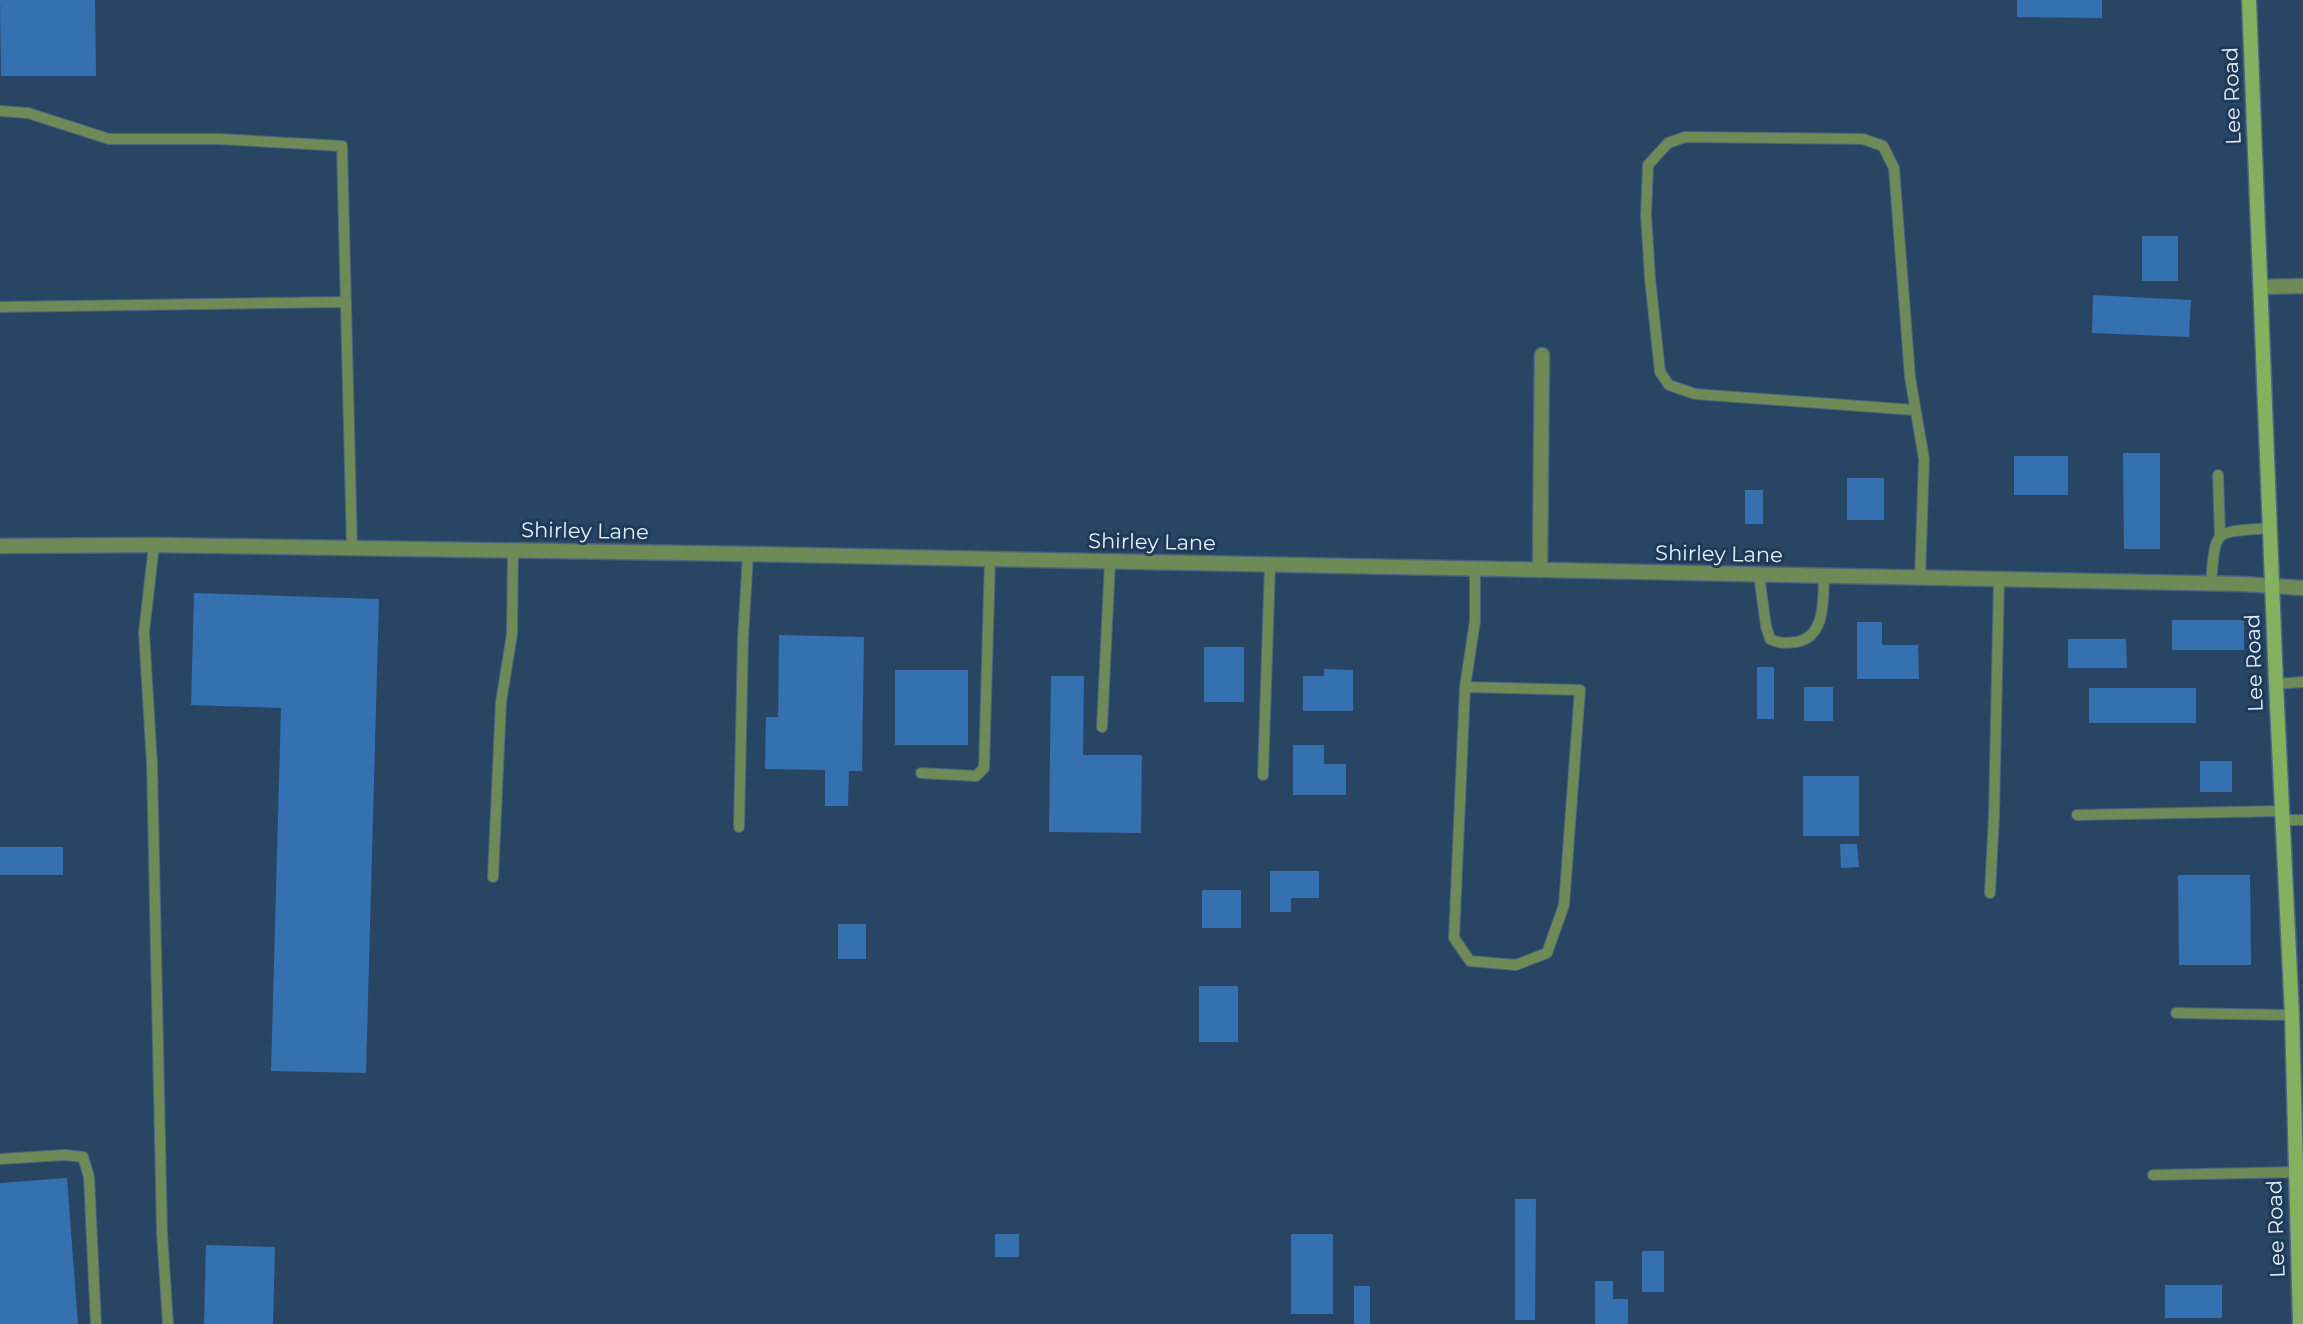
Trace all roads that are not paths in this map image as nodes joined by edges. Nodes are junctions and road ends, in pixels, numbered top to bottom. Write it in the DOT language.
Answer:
graph roads {
  1 [pos="2249,0"];
  2 [pos="0,111"];
  3 [pos="2303,286"];
  4 [pos="2261,287"];
  5 [pos="346,302"];
  6 [pos="0,307"];
  7 [pos="1542,355"];
  8 [pos="1915,410"];
  9 [pos="2218,475"];
  10 [pos="2270,528"];
  11 [pos="2220,536"];
  12 [pos="154,545"];
  13 [pos="0,546"];
  14 [pos="352,548"];
  15 [pos="513,551"];
  16 [pos="748,554"];
  17 [pos="989,559"];
  18 [pos="1110,562"];
  19 [pos="1270,565"];
  20 [pos="1475,570"];
  21 [pos="1540,570"];
  22 [pos="1759,575"];
  23 [pos="1824,576"];
  24 [pos="1920,578"];
  25 [pos="1999,579"];
  26 [pos="2211,583"];
  27 [pos="2272,585"];
  28 [pos="2303,588"];
  29 [pos="2303,682"];
  30 [pos="2276,684"];
  31 [pos="1465,687"];
  32 [pos="1102,727"];
  33 [pos="921,773"];
  34 [pos="1263,775"];
  35 [pos="2077,815"];
  36 [pos="2282,816"];
  37 [pos="2303,820"];
  38 [pos="738,827"];
  39 [pos="493,877"];
  40 [pos="1990,893"];
  41 [pos="2296,974"];
  42 [pos="2295,1008"];
  43 [pos="2176,1013"];
  44 [pos="0,1159"];
  45 [pos="2299,1172"];
  46 [pos="2153,1175"];
  47 [pos="96,1324"];
  48 [pos="168,1324"];
  49 [pos="2300,1324"];
  1 -- 4 [label="main road, Lee Road"];
  2 -- 5 [label="lane"];
  3 -- 4 [label="street"];
  4 -- 10 [label="main road, Lee Road"];
  5 -- 6 [label="lane"];
  5 -- 14 [label="lane"];
  7 -- 21 [label="street"];
  8 -- 8 [label="lane"];
  8 -- 24 [label="lane"];
  9 -- 11 [label="lane"];
  10 -- 11 [label="lane"];
  10 -- 27 [label="main road, Lee Road"];
  11 -- 26 [label="lane"];
  12 -- 13 [label="street, Shirley Lane"];
  12 -- 14 [label="street, Shirley Lane"];
  12 -- 48 [label="lane"];
  14 -- 15 [label="street, Shirley Lane"];
  15 -- 16 [label="street, Shirley Lane"];
  15 -- 39 [label="lane"];
  16 -- 17 [label="street, Shirley Lane"];
  16 -- 38 [label="lane"];
  17 -- 18 [label="street, Shirley Lane"];
  17 -- 33 [label="lane"];
  18 -- 19 [label="street, Shirley Lane"];
  18 -- 32 [label="lane"];
  19 -- 20 [label="street, Shirley Lane"];
  19 -- 34 [label="lane"];
  20 -- 21 [label="street, Shirley Lane"];
  20 -- 31 [label="lane"];
  21 -- 22 [label="street, Shirley Lane"];
  22 -- 23 [label="street, Shirley Lane"];
  22 -- 23 [label="lane"];
  23 -- 24 [label="street, Shirley Lane"];
  24 -- 25 [label="street, Shirley Lane"];
  25 -- 26 [label="street, Shirley Lane"];
  25 -- 40 [label="lane"];
  26 -- 27 [label="street, Shirley Lane"];
  27 -- 28 [label="street, Shirley Lane"];
  27 -- 30 [label="main road, Lee Road"];
  29 -- 30 [label="lane"];
  30 -- 36 [label="main road, Lee Road"];
  31 -- 31 [label="lane"];
  35 -- 36 [label="lane"];
  36 -- 37 [label="lane"];
  36 -- 41 [label="main road, Lee Road"];
  41 -- 42 [label="main road, Lee Road"];
  42 -- 43 [label="lane"];
  42 -- 45 [label="main road, Lee Road"];
  44 -- 47 [label="lane"];
  45 -- 46 [label="lane"];
  45 -- 49 [label="main road, Lee Road"];
}
